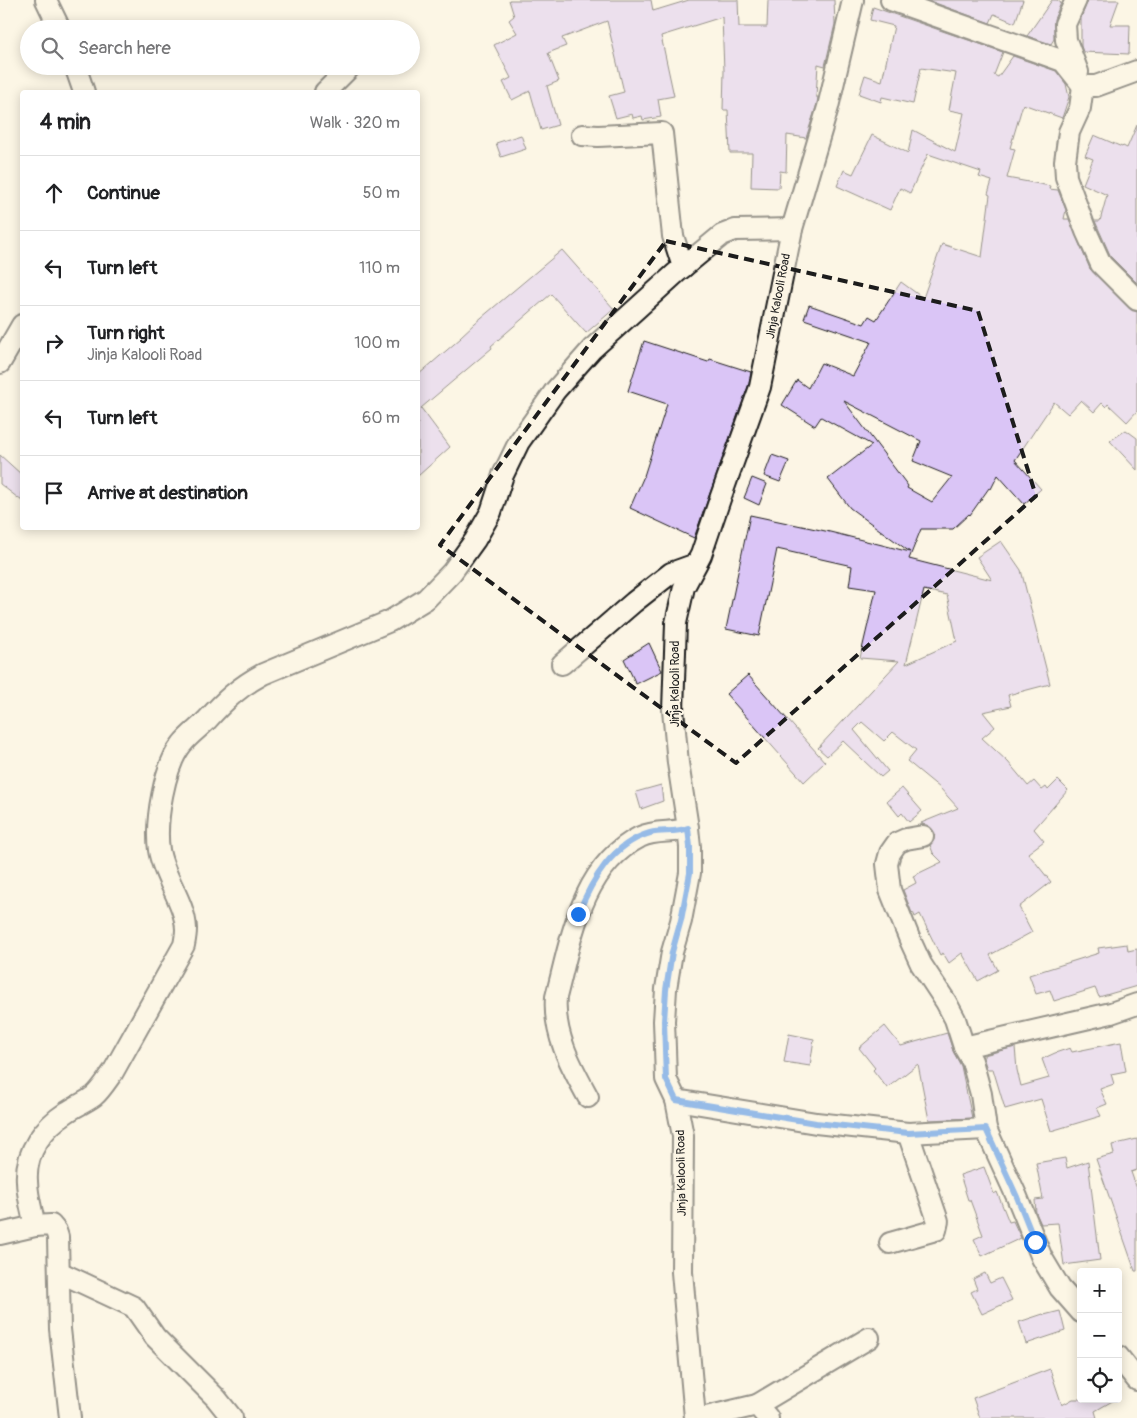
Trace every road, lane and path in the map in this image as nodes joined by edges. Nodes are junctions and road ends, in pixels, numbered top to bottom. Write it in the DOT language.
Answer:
graph roads {
  1 [pos="46,0"];
  2 [pos="852,0"];
  3 [pos="891,0"];
  4 [pos="1076,0"];
  5 [pos="56,20"];
  6 [pos="1137,71"];
  7 [pos="78,75"];
  8 [pos="342,75"];
  9 [pos="1083,86"];
  10 [pos="83,90"];
  11 [pos="327,90"];
  12 [pos="582,135"];
  13 [pos="792,229"];
  14 [pos="683,267"];
  15 [pos="1137,300"];
  16 [pos="20,328"];
  17 [pos="0,363"];
  18 [pos="696,564"];
  19 [pos="562,664"];
  20 [pos="688,828"];
  21 [pos="923,836"];
  22 [pos="1137,1004"];
  23 [pos="964,1047"];
  24 [pos="588,1097"];
  25 [pos="676,1100"];
  26 [pos="986,1129"];
  27 [pos="908,1133"];
  28 [pos="35,1226"];
  29 [pos="0,1234"];
  30 [pos="890,1242"];
  31 [pos="59,1272"];
  32 [pos="1077,1307"];
  33 [pos="869,1338"];
  34 [pos="1120,1358"];
  35 [pos="1137,1380"];
  36 [pos="762,1411"];
  37 [pos="70,1418"];
  38 [pos="232,1418"];
  39 [pos="695,1418"];
  40 [pos="702,1418"];
  1 -- 5 [label="street"];
  2 -- 13 [label="street, Jinja Kalooli Road"];
  3 -- 9 [label="street"];
  4 -- 9 [label="street"];
  6 -- 9 [label="street"];
  7 -- 10 [label="street"];
  8 -- 11 [label="street"];
  9 -- 15 [label="street"];
  12 -- 14 [label="street"];
  13 -- 14 [label="street"];
  13 -- 18 [label="street, Jinja Kalooli Road"];
  14 -- 28 [label="street"];
  16 -- 17 [label="street"];
  18 -- 19 [label="street"];
  18 -- 20 [label="street, Jinja Kalooli Road"];
  20 -- 24 [label="street"];
  20 -- 25 [label="street, Jinja Kalooli Road"];
  21 -- 23 [label="street"];
  22 -- 23 [label="street"];
  23 -- 26 [label="street"];
  25 -- 27 [label="street"];
  25 -- 39 [label="street, Jinja Kalooli Road"];
  26 -- 27 [label="street"];
  26 -- 32 [label="street"];
  27 -- 30 [label="street"];
  28 -- 29 [label="street"];
  28 -- 31 [label="street"];
  31 -- 37 [label="street"];
  31 -- 38 [label="street"];
  33 -- 36 [label="street"];
  34 -- 35 [label="street"];
  36 -- 40 [label="street"];
}
